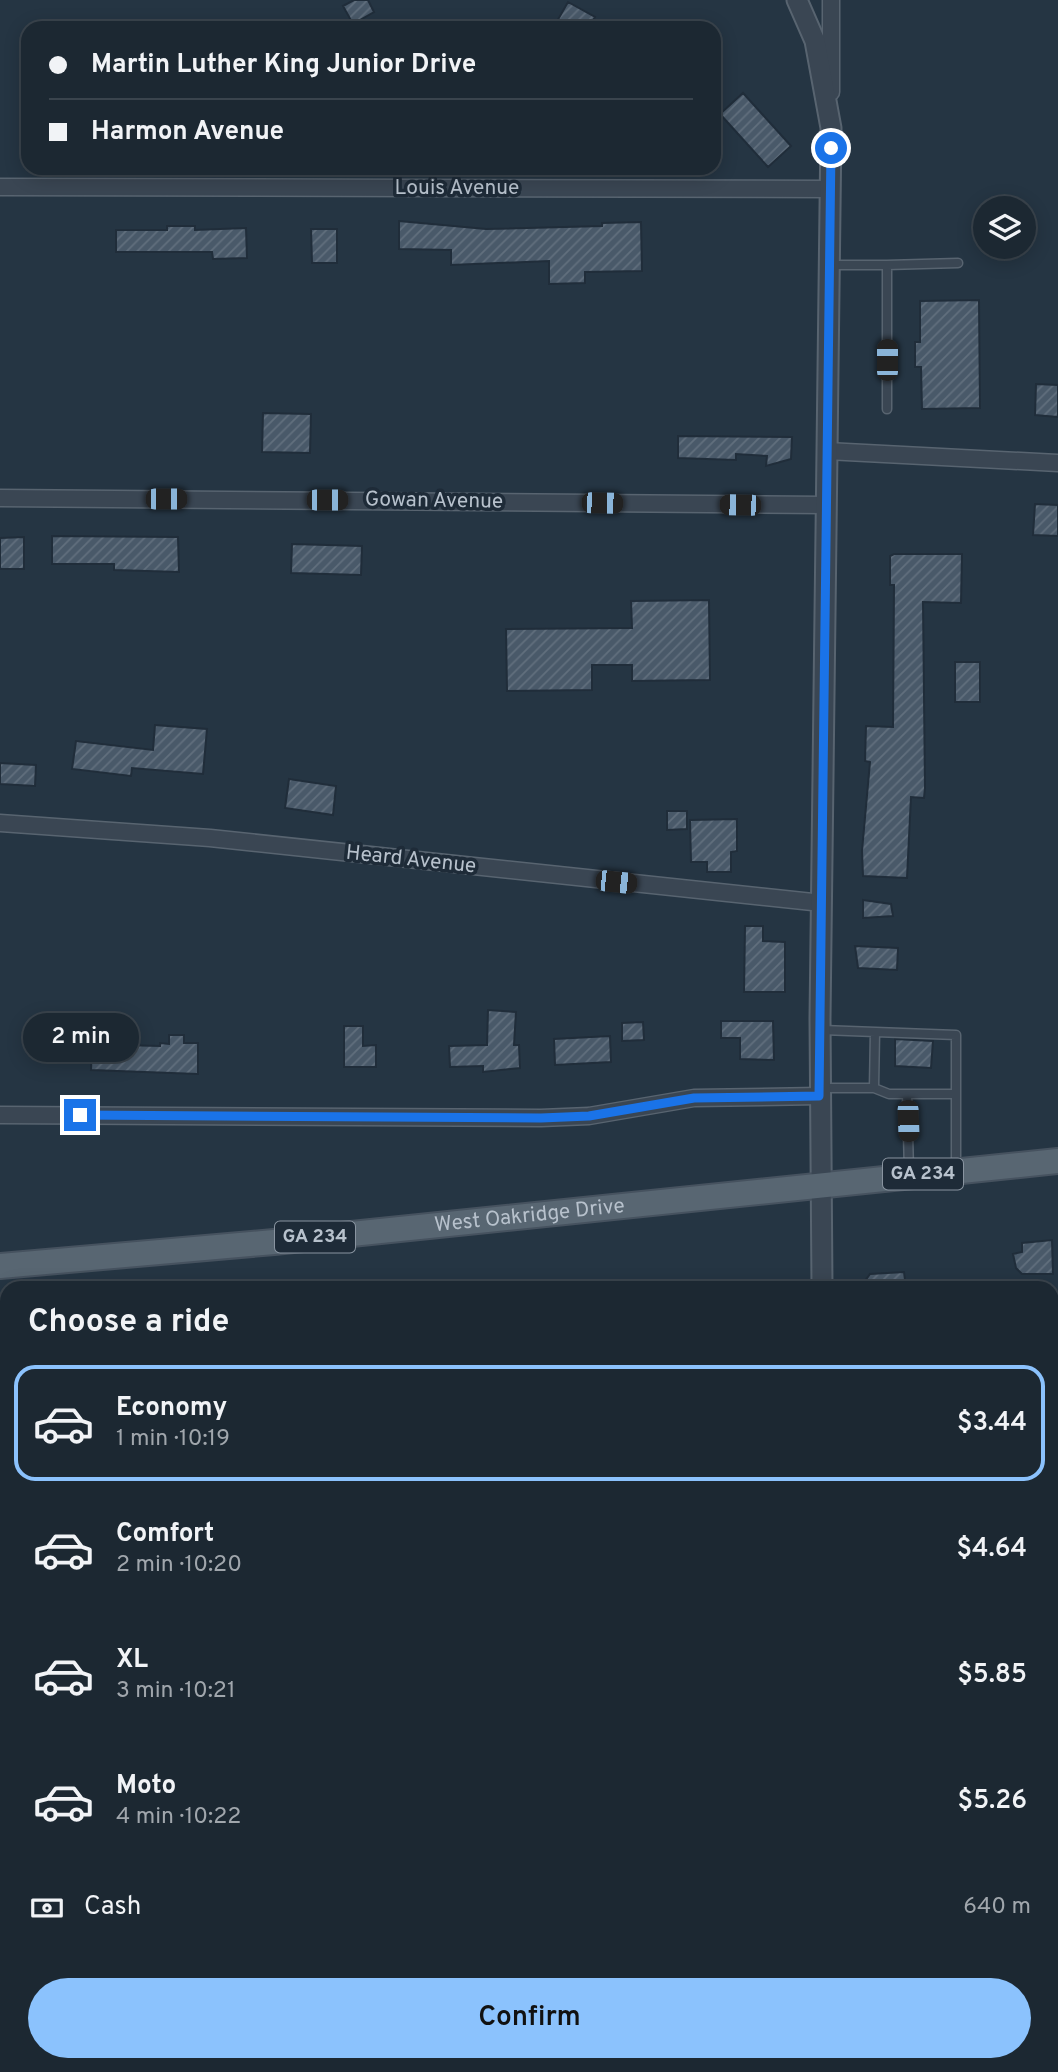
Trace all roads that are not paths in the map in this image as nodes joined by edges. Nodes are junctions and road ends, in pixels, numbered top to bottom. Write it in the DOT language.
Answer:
graph roads {
  1 [pos="797,0"];
  2 [pos="831,0"];
  3 [pos="831,128"];
  4 [pos="0,187"];
  5 [pos="830,189"];
  6 [pos="958,263"];
  7 [pos="829,265"];
  8 [pos="887,265"];
  9 [pos="887,409"];
  10 [pos="827,451"];
  11 [pos="1058,463"];
  12 [pos="0,498"];
  13 [pos="826,505"];
  14 [pos="0,823"];
  15 [pos="821,903"];
  16 [pos="820,1030"];
  17 [pos="875,1032"];
  18 [pos="874,1088"];
  19 [pos="819,1092"];
  20 [pos="907,1094"];
  21 [pos="956,1094"];
  22 [pos="0,1115"];
  23 [pos="1058,1161"];
  24 [pos="956,1170"];
  25 [pos="909,1175"];
  26 [pos="821,1184"];
  27 [pos="0,1266"];
  28 [pos="822,1281"];
  1 -- 3 [label="street"];
  2 -- 3 [label="street"];
  3 -- 5 [label="street"];
  4 -- 5 [label="street, Louis Avenue"];
  5 -- 7 [label="street"];
  6 -- 8 [label="lane"];
  7 -- 8 [label="lane"];
  7 -- 10 [label="street"];
  8 -- 9 [label="lane"];
  10 -- 11 [label="street"];
  10 -- 13 [label="street"];
  12 -- 13 [label="street, Gowan Avenue"];
  13 -- 15 [label="street"];
  14 -- 15 [label="street, Heard Avenue"];
  15 -- 16 [label="street"];
  16 -- 17 [label="lane"];
  16 -- 19 [label="street"];
  17 -- 18 [label="lane"];
  17 -- 21 [label="lane"];
  18 -- 19 [label="lane"];
  18 -- 20 [label="lane"];
  19 -- 22 [label="street"];
  19 -- 26 [label="street"];
  20 -- 21 [label="lane"];
  20 -- 25 [label="lane"];
  21 -- 24 [label="lane"];
  23 -- 24 [label="main road, West Oakridge Drive / GA 234"];
  24 -- 25 [label="main road, West Oakridge Drive / GA 234"];
  25 -- 26 [label="main road, West Oakridge Drive / GA 234"];
  26 -- 27 [label="main road, West Oakridge Drive / GA 234"];
  26 -- 28 [label="street"];
}
